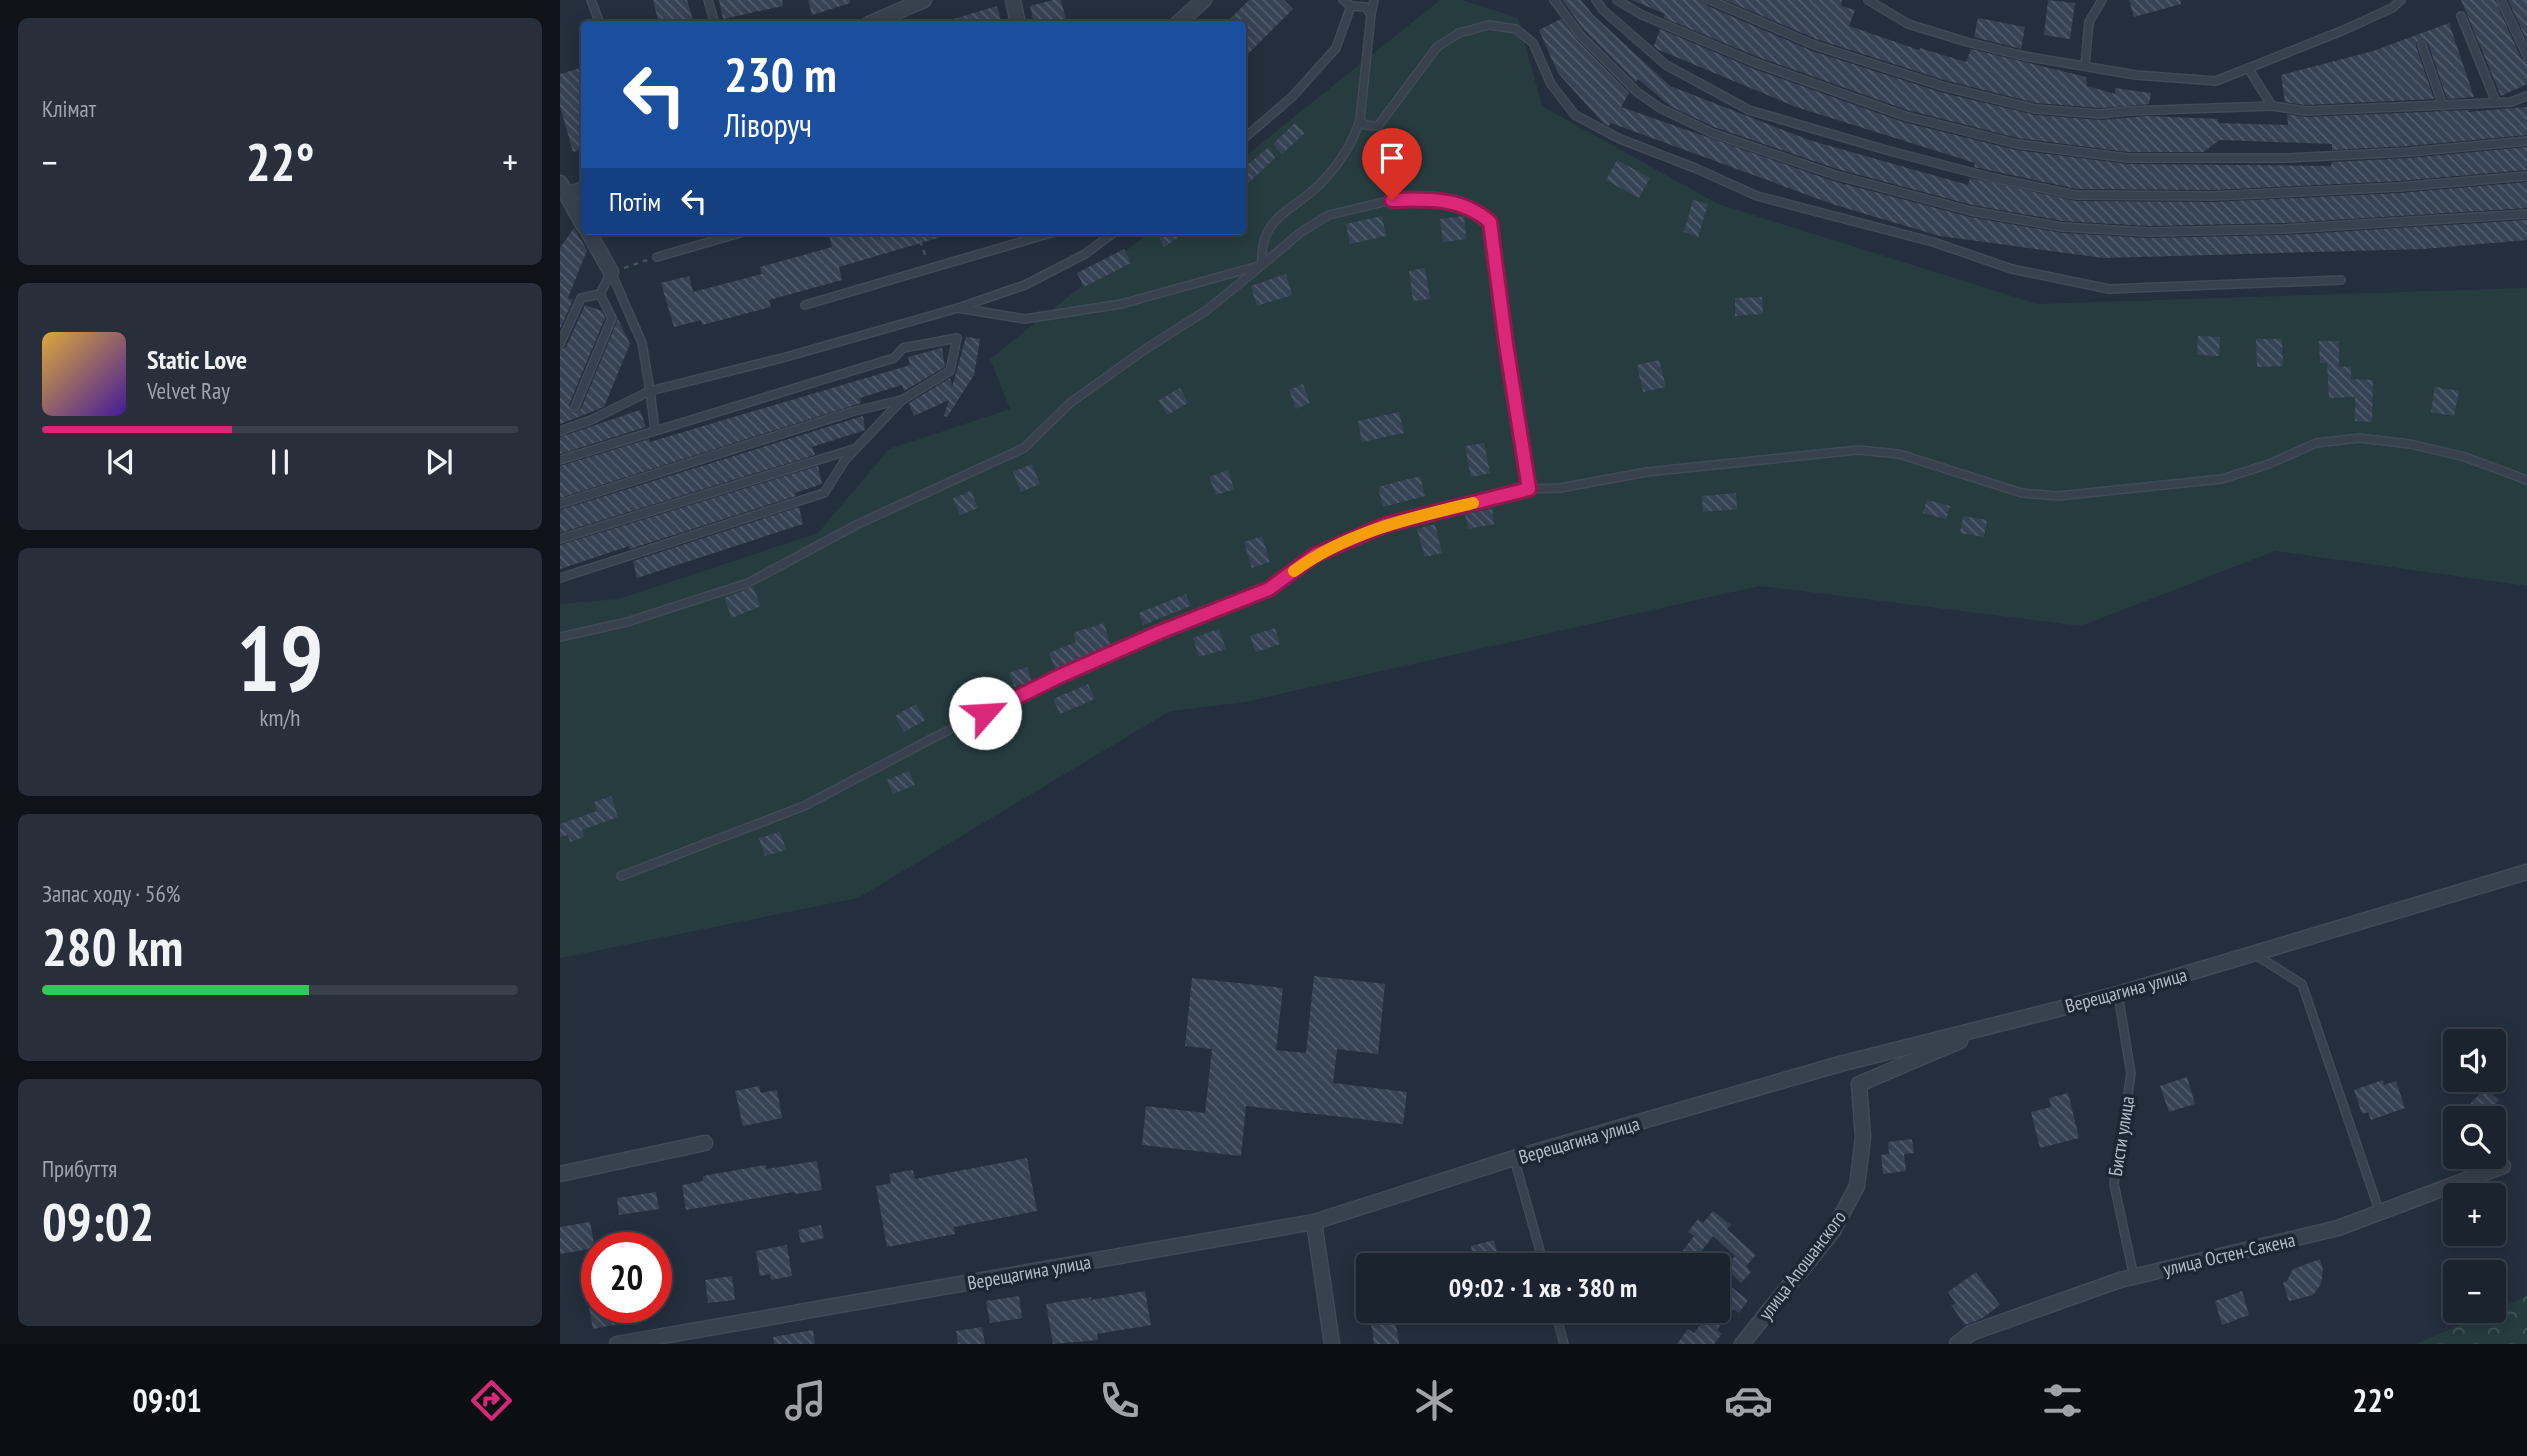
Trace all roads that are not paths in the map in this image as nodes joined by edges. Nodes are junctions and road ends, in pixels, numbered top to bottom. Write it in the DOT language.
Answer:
graph roads {
  1 [pos="591,0"];
  2 [pos="708,0"];
  3 [pos="924,0"];
  4 [pos="1013,0"];
  5 [pos="1204,0"];
  6 [pos="1343,0"];
  7 [pos="1374,0"];
  8 [pos="1554,0"];
  9 [pos="1596,0"];
  10 [pos="1618,0"];
  11 [pos="1710,0"];
  12 [pos="1868,0"];
  13 [pos="2102,0"];
  14 [pos="2401,0"];
  15 [pos="2501,0"];
  16 [pos="1351,6"];
  17 [pos="1370,15"];
  18 [pos="2461,16"];
  19 [pos="599,21"];
  20 [pos="714,21"];
  21 [pos="876,21"];
  22 [pos="1017,21"];
  23 [pos="1180,21"];
  24 [pos="2422,46"];
  25 [pos="2527,55"];
  26 [pos="2085,65"];
  27 [pos="2248,68"];
  28 [pos="2527,96"];
  29 [pos="2496,102"];
  30 [pos="2272,106"];
  31 [pos="2443,106"];
  32 [pos="1360,120"];
  33 [pos="1246,137"];
  34 [pos="2527,141"];
  35 [pos="2527,176"];
  36 [pos="564,189"];
  37 [pos="2527,214"];
  38 [pos="581,220"];
  39 [pos="590,235"];
  40 [pos="733,235"];
  41 [pos="1045,235"];
  42 [pos="1111,235"];
  43 [pos="657,257"];
  44 [pos="1262,265"];
  45 [pos="611,272"];
  46 [pos="2340,280"];
  47 [pos="600,294"];
  48 [pos="805,304"];
  49 [pos="958,308"];
  50 [pos="560,344"];
  51 [pos="650,391"];
  52 [pos="902,400"];
  53 [pos="575,407"];
  54 [pos="654,430"];
  55 [pos="560,431"];
  56 [pos="857,448"];
  57 [pos="560,460"];
  58 [pos="2527,480"];
  59 [pos="1529,489"];
  60 [pos="560,504"];
  61 [pos="560,539"];
  62 [pos="560,578"];
  63 [pos="560,637"];
  64 [pos="2527,872"];
  65 [pos="621,876"];
  66 [pos="2254,954"];
  67 [pos="2118,993"];
  68 [pos="1998,1024"];
  69 [pos="705,1143"];
  70 [pos="1514,1158"];
  71 [pos="2495,1169"];
  72 [pos="560,1174"];
  73 [pos="2379,1213"];
  74 [pos="1314,1222"];
  75 [pos="1541,1253"];
  76 [pos="2134,1276"];
  77 [pos="1558,1323"];
  78 [pos="617,1344"];
  79 [pos="1332,1344"];
  80 [pos="1564,1344"];
  81 [pos="1742,1344"];
  82 [pos="1958,1344"];
  1 -- 19 [label="lane"];
  2 -- 20 [label="lane"];
  3 -- 21 [label="street"];
  4 -- 22 [label="street"];
  5 -- 23 [label="street"];
  6 -- 16 [label="lane"];
  7 -- 17 [label="lane"];
  8 -- 37 [label="lane"];
  9 -- 35 [label="lane"];
  10 -- 34 [label="lane"];
  11 -- 30 [label="lane"];
  12 -- 26 [label="lane"];
  13 -- 26 [label="lane"];
  14 -- 27 [label="lane"];
  15 -- 25 [label="lane"];
  16 -- 17 [label="lane"];
  16 -- 33 [label="lane"];
  17 -- 32 [label="lane"];
  18 -- 29 [label="lane"];
  24 -- 31 [label="lane"];
  26 -- 27 [label="lane"];
  27 -- 30 [label="lane"];
  28 -- 29 [label="lane"];
  29 -- 31 [label="lane"];
  30 -- 31 [label="lane"];
  32 -- 44 [label="lane"];
  32 -- 46 [label="lane"];
  36 -- 38 [label="street"];
  39 -- 45 [label="street"];
  40 -- 43 [label="lane"];
  41 -- 48 [label="lane"];
  42 -- 49 [label="lane"];
  44 -- 49 [label="lane"];
  44 -- 59 [label="lane"];
  44 -- 63 [label="lane"];
  45 -- 47 [label="lane"];
  45 -- 51 [label="lane"];
  47 -- 50 [label="lane"];
  47 -- 53 [label="lane"];
  49 -- 51 [label="lane"];
  51 -- 54 [label="lane"];
  51 -- 55 [label="lane"];
  52 -- 54 [label="lane"];
  52 -- 56 [label="lane"];
  52 -- 60 [label="lane"];
  54 -- 57 [label="lane"];
  56 -- 61 [label="lane"];
  56 -- 62 [label="lane"];
  58 -- 59 [label="lane"];
  59 -- 65 [label="lane"];
  64 -- 66 [label="street, Верещагина улица"];
  66 -- 67 [label="street, Верещагина улица"];
  66 -- 73 [label="lane"];
  67 -- 68 [label="street, Верещагина улица"];
  67 -- 76 [label="lane, Бисти улица"];
  68 -- 70 [label="street, Верещагина улица"];
  68 -- 81 [label="street, улица Апошанского"];
  69 -- 72 [label="street"];
  70 -- 74 [label="street, Верещагина улица"];
  70 -- 75 [label="lane"];
  71 -- 73 [label="street, улица Остен-Сакена"];
  73 -- 76 [label="street, улица Остен-Сакена"];
  74 -- 78 [label="street, Верещагина улица"];
  74 -- 79 [label="street"];
  76 -- 82 [label="street, улица Остен-Сакена"];
  77 -- 80 [label="lane"];
}
